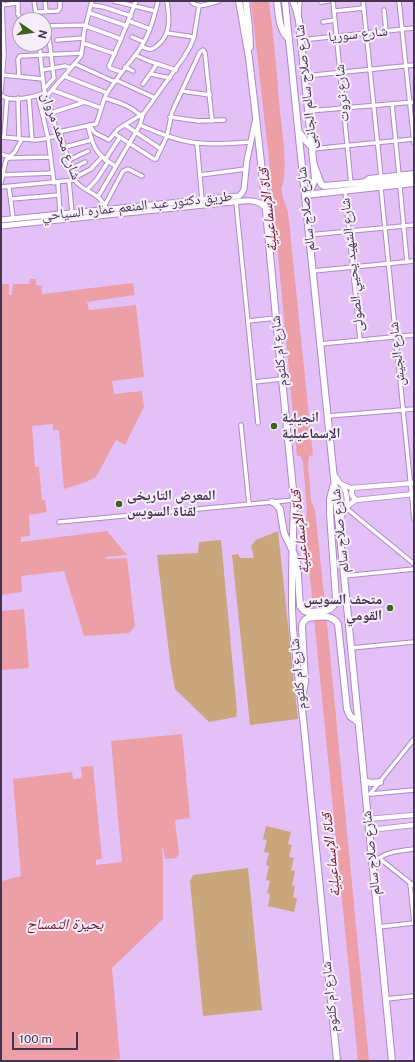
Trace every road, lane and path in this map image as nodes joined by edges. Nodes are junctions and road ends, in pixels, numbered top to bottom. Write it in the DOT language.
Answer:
graph roads {
  1 [pos="34,1"];
  2 [pos="45,1"];
  3 [pos="60,1"];
  4 [pos="117,1"];
  5 [pos="136,1"];
  6 [pos="158,1"];
  7 [pos="167,1"];
  8 [pos="191,1"];
  9 [pos="219,1"];
  10 [pos="239,1"];
  11 [pos="246,1"];
  12 [pos="277,1"];
  13 [pos="285,1"];
  14 [pos="293,1"];
  15 [pos="300,1"];
  16 [pos="330,1"];
  17 [pos="333,1"];
  18 [pos="363,1"];
  19 [pos="399,1"];
  20 [pos="18,2"];
  21 [pos="321,2"];
  22 [pos="92,3"];
  23 [pos="2,4"];
  24 [pos="135,6"];
  25 [pos="199,6"];
  26 [pos="364,8"];
  27 [pos="384,10"];
  28 [pos="155,11"];
  29 [pos="335,11"];
  30 [pos="36,12"];
  31 [pos="46,12"];
  32 [pos="90,13"];
  33 [pos="131,16"];
  34 [pos="299,19"];
  35 [pos="335,20"];
  36 [pos="129,21"];
  37 [pos="323,22"];
  38 [pos="52,26"];
  39 [pos="86,26"];
  40 [pos="127,26"];
  41 [pos="414,28"];
  42 [pos="150,29"];
  43 [pos="402,29"];
  44 [pos="386,31"];
  45 [pos="167,33"];
  46 [pos="366,33"];
  47 [pos="337,36"];
  48 [pos="132,37"];
  49 [pos="194,37"];
  50 [pos="83,38"];
  51 [pos="121,39"];
  52 [pos="288,39"];
  53 [pos="57,40"];
  54 [pos="301,40"];
  55 [pos="144,42"];
  56 [pos="83,43"];
  57 [pos="141,46"];
  58 [pos="40,52"];
  59 [pos="51,52"];
  60 [pos="82,53"];
  61 [pos="115,54"];
  62 [pos="2,55"];
  63 [pos="51,55"];
  64 [pos="135,55"];
  65 [pos="40,56"];
  66 [pos="249,58"];
  67 [pos="2,64"];
  68 [pos="75,64"];
  69 [pos="157,64"];
  70 [pos="414,65"];
  71 [pos="406,66"];
  72 [pos="125,67"];
  73 [pos="53,68"];
  74 [pos="71,68"];
  75 [pos="370,69"];
  76 [pos="42,70"];
  77 [pos="176,70"];
  78 [pos="133,71"];
  79 [pos="121,72"];
  80 [pos="340,72"];
  81 [pos="2,74"];
  82 [pos="151,74"];
  83 [pos="19,76"];
  84 [pos="64,76"];
  85 [pos="305,76"];
  86 [pos="170,78"];
  87 [pos="43,79"];
  88 [pos="115,81"];
  89 [pos="143,84"];
  90 [pos="1,86"];
  91 [pos="52,90"];
  92 [pos="182,91"];
  93 [pos="1,92"];
  94 [pos="45,93"];
  95 [pos="107,93"];
  96 [pos="1,95"];
  97 [pos="38,95"];
  98 [pos="210,95"];
  99 [pos="7,98"];
  100 [pos="18,98"];
  101 [pos="29,98"];
  102 [pos="105,98"];
  103 [pos="155,98"];
  104 [pos="84,102"];
  105 [pos="412,102"];
  106 [pos="392,104"];
  107 [pos="374,105"];
  108 [pos="101,108"];
  109 [pos="344,108"];
  110 [pos="308,111"];
  111 [pos="51,113"];
  112 [pos="142,115"];
  113 [pos="170,117"];
  114 [pos="256,117"];
  115 [pos="224,120"];
  116 [pos="212,121"];
  117 [pos="125,125"];
  118 [pos="140,125"];
  119 [pos="88,126"];
  120 [pos="298,128"];
  121 [pos="136,132"];
  122 [pos="59,134"];
  123 [pos="115,134"];
  124 [pos="166,136"];
  125 [pos="2,137"];
  126 [pos="120,137"];
  127 [pos="48,138"];
  128 [pos="20,139"];
  129 [pos="414,139"];
  130 [pos="32,140"];
  131 [pos="91,140"];
  132 [pos="396,141"];
  133 [pos="250,142"];
  134 [pos="129,143"];
  135 [pos="197,143"];
  136 [pos="377,143"];
  137 [pos="414,143"];
  138 [pos="347,146"];
  139 [pos="65,147"];
  140 [pos="312,148"];
  141 [pos="161,149"];
  142 [pos="88,151"];
  143 [pos="1,154"];
  144 [pos="9,157"];
  145 [pos="50,157"];
  146 [pos="69,160"];
  147 [pos="105,160"];
  148 [pos="85,162"];
  149 [pos="314,165"];
  150 [pos="115,166"];
  151 [pos="72,169"];
  152 [pos="246,169"];
  153 [pos="53,173"];
  154 [pos="200,174"];
  155 [pos="414,174"];
  156 [pos="2,175"];
  157 [pos="142,176"];
  158 [pos="399,176"];
  159 [pos="381,177"];
  160 [pos="414,178"];
  161 [pos="75,179"];
  162 [pos="69,181"];
  163 [pos="1,183"];
  164 [pos="56,183"];
  165 [pos="351,184"];
  166 [pos="414,184"];
  167 [pos="365,185"];
  168 [pos="1,187"];
  169 [pos="10,187"];
  170 [pos="400,187"];
  171 [pos="381,189"];
  172 [pos="87,190"];
  173 [pos="345,190"];
  174 [pos="59,195"];
  175 [pos="305,195"];
  176 [pos="98,197"];
  177 [pos="11,199"];
  178 [pos="202,200"];
  179 [pos="236,202"];
  180 [pos="106,207"];
  181 [pos="266,208"];
  182 [pos="72,212"];
  183 [pos="1,214"];
  184 [pos="60,214"];
  185 [pos="108,215"];
  186 [pos="13,218"];
  187 [pos="1,220"];
  188 [pos="414,224"];
  189 [pos="1,226"];
  190 [pos="404,226"];
  191 [pos="385,227"];
  192 [pos="349,231"];
  193 [pos="309,235"];
  194 [pos="414,261"];
  195 [pos="407,262"];
  196 [pos="388,264"];
  197 [pos="352,267"];
  198 [pos="313,271"];
  199 [pos="276,318"];
  200 [pos="248,321"];
  201 [pos="414,334"];
  202 [pos="396,336"];
  203 [pos="360,340"];
  204 [pos="320,344"];
  205 [pos="282,379"];
  206 [pos="254,382"];
  207 [pos="414,409"];
  208 [pos="403,410"];
  209 [pos="328,416"];
  210 [pos="258,424"];
  211 [pos="241,425"];
  212 [pos="334,474"];
  213 [pos="335,482"];
  214 [pos="412,483"];
  215 [pos="342,485"];
  216 [pos="353,488"];
  217 [pos="413,494"];
  218 [pos="294,500"];
  219 [pos="356,500"];
  220 [pos="272,502"];
  221 [pos="249,504"];
  222 [pos="346,508"];
  223 [pos="414,519"];
  224 [pos="59,522"];
  225 [pos="339,526"];
  226 [pos="292,550"];
  227 [pos="414,564"];
  228 [pos="414,569"];
  229 [pos="344,576"];
  230 [pos="329,613"];
  231 [pos="307,615"];
  232 [pos="414,642"];
  233 [pos="351,648"];
  234 [pos="301,702"];
  235 [pos="358,722"];
  236 [pos="414,739"];
  237 [pos="364,781"];
  238 [pos="380,782"];
  239 [pos="414,790"];
  240 [pos="368,795"];
  241 [pos="414,814"];
  242 [pos="378,818"];
  243 [pos="368,819"];
  244 [pos="414,825"];
  245 [pos="380,828"];
  246 [pos="369,830"];
  247 [pos="414,849"];
  248 [pos="379,858"];
  249 [pos="373,864"];
  250 [pos="410,883"];
  251 [pos="414,886"];
  252 [pos="414,923"];
  253 [pos="378,927"];
  254 [pos="414,996"];
  255 [pos="386,999"];
  256 [pos="337,1061"];
  257 [pos="392,1061"];
  1 -- 30 [label="street"];
  2 -- 31 [label="street"];
  3 -- 31 [label="street"];
  4 -- 24 [label="street"];
  5 -- 24 [label="street"];
  6 -- 28 [label="street"];
  7 -- 45 [label="street"];
  8 -- 25 [label="street"];
  9 -- 25 [label="street"];
  10 -- 66 [label="main road, شارع ام كلثوم"];
  11 -- 66 [label="main road"];
  12 -- 52 [label="main road"];
  13 -- 52 [label="main road, شارع صلاح سالم"];
  14 -- 34 [label="main road, شارع صلاح سالم الجانبى"];
  15 -- 34 [label="street"];
  16 -- 21 [label="street"];
  17 -- 29 [label="street, شارع ثروت"];
  18 -- 26 [label="street"];
  19 -- 43 [label="street"];
  20 -- 23 [label="street"];
  22 -- 32 [label="street"];
  22 -- 33 [label="street"];
  23 -- 62 [label="street"];
  24 -- 28 [label="street"];
  24 -- 33 [label="street"];
  25 -- 49 [label="street"];
  26 -- 29 [label="street"];
  26 -- 46 [label="street"];
  27 -- 44 [label="street"];
  28 -- 42 [label="street"];
  29 -- 35 [label="street, شارع ثروت"];
  32 -- 39 [label="street"];
  32 -- 40 [label="street"];
  33 -- 36 [label="street"];
  34 -- 54 [label="main road, شارع صلاح سالم الجانبى"];
  35 -- 37 [label="street"];
  35 -- 47 [label="street, شارع ثروت"];
  36 -- 40 [label="street"];
  36 -- 42 [label="street"];
  38 -- 39 [label="street"];
  39 -- 50 [label="street"];
  39 -- 51 [label="street"];
  40 -- 51 [label="street"];
  41 -- 43 [label="street, شارع سوريا"];
  42 -- 55 [label="street"];
  43 -- 44 [label="street, شارع سوريا"];
  43 -- 71 [label="street"];
  44 -- 46 [label="street, شارع سوريا"];
  45 -- 49 [label="street"];
  45 -- 57 [label="street"];
  46 -- 47 [label="street, شارع سوريا"];
  46 -- 75 [label="street"];
  47 -- 54 [label="street, شارع سوريا"];
  47 -- 80 [label="street, شارع ثروت"];
  48 -- 55 [label="street"];
  49 -- 77 [label="street"];
  50 -- 53 [label="street"];
  50 -- 56 [label="street"];
  51 -- 61 [label="street"];
  52 -- 120 [label="main road, شارع صلاح سالم"];
  54 -- 85 [label="main road, شارع صلاح سالم الجانبى"];
  55 -- 57 [label="street"];
  56 -- 60 [label="street"];
  56 -- 61 [label="street"];
  57 -- 64 [label="street"];
  58 -- 65 [label="street, شارع محمد مروان"];
  59 -- 63 [label="street"];
  60 -- 63 [label="street"];
  60 -- 68 [label="street"];
  61 -- 79 [label="street"];
  62 -- 67 [label="street"];
  63 -- 65 [label="street"];
  63 -- 73 [label="street"];
  64 -- 69 [label="street"];
  64 -- 72 [label="street"];
  65 -- 76 [label="street, شارع محمد مروان"];
  65 -- 83 [label="street"];
  66 -- 114 [label="main road, شارع ام كلثوم"];
  67 -- 81 [label="street"];
  68 -- 74 [label="street"];
  68 -- 88 [label="street"];
  69 -- 77 [label="street"];
  69 -- 82 [label="street"];
  70 -- 71 [label="street"];
  71 -- 75 [label="street"];
  71 -- 105 [label="street"];
  72 -- 78 [label="street"];
  72 -- 79 [label="street"];
  73 -- 74 [label="street"];
  73 -- 76 [label="street"];
  73 -- 94 [label="street"];
  74 -- 84 [label="street"];
  75 -- 80 [label="street"];
  75 -- 107 [label="street"];
  76 -- 87 [label="street, شارع محمد مروان"];
  77 -- 86 [label="street"];
  79 -- 88 [label="street"];
  80 -- 85 [label="street"];
  80 -- 109 [label="street, شارع ثروت"];
  81 -- 83 [label="street"];
  81 -- 90 [label="street"];
  82 -- 86 [label="street"];
  82 -- 89 [label="street"];
  83 -- 87 [label="street"];
  84 -- 91 [label="street"];
  84 -- 95 [label="street"];
  85 -- 110 [label="main road, شارع صلاح سالم الجانبى"];
  86 -- 103 [label="street"];
  87 -- 94 [label="street, شارع محمد مروان"];
  88 -- 95 [label="street"];
  88 -- 103 [label="street"];
  90 -- 93 [label="street"];
  91 -- 94 [label="street"];
  91 -- 104 [label="street"];
  92 -- 98 [label="street"];
  92 -- 98 [label="street"];
  92 -- 113 [label="street"];
  94 -- 97 [label="street"];
  94 -- 111 [label="street, شارع محمد مروان"];
  95 -- 102 [label="street"];
  96 -- 99 [label="street"];
  97 -- 101 [label="street"];
  97 -- 127 [label="street"];
  98 -- 116 [label="street"];
  99 -- 100 [label="street"];
  99 -- 125 [label="street"];
  100 -- 101 [label="street"];
  100 -- 128 [label="street"];
  101 -- 130 [label="street"];
  102 -- 108 [label="street"];
  102 -- 112 [label="street"];
  103 -- 112 [label="street"];
  104 -- 108 [label="street"];
  104 -- 111 [label="street"];
  105 -- 106 [label="street"];
  105 -- 129 [label="street"];
  106 -- 107 [label="street"];
  106 -- 132 [label="street"];
  107 -- 109 [label="street"];
  107 -- 136 [label="street"];
  108 -- 119 [label="street"];
  109 -- 110 [label="street"];
  109 -- 138 [label="street, شارع ثروت"];
  110 -- 140 [label="main road, شارع صلاح سالم الجانبى"];
  111 -- 122 [label="street, شارع محمد مروان"];
  112 -- 117 [label="street"];
  112 -- 118 [label="street"];
  113 -- 116 [label="street"];
  113 -- 124 [label="street"];
  114 -- 133 [label="main road, طريق دكتور عبد المنعم عماره السياحي"];
  114 -- 181 [label="main road, شارع ام كلثوم"];
  115 -- 116 [label="street"];
  117 -- 121 [label="street"];
  117 -- 123 [label="street"];
  118 -- 121 [label="street"];
  118 -- 124 [label="street"];
  119 -- 122 [label="street"];
  119 -- 123 [label="street"];
  119 -- 131 [label="street"];
  120 -- 140 [label="main road"];
  120 -- 175 [label="main road, شارع صلاح سالم"];
  121 -- 134 [label="street"];
  121 -- 141 [label="street"];
  122 -- 127 [label="street"];
  122 -- 139 [label="street, شارع محمد مروان"];
  123 -- 126 [label="street"];
  124 -- 135 [label="street"];
  124 -- 141 [label="street"];
  125 -- 128 [label="street"];
  126 -- 134 [label="street"];
  126 -- 147 [label="street"];
  127 -- 130 [label="street"];
  127 -- 145 [label="street"];
  128 -- 130 [label="street"];
  128 -- 144 [label="street"];
  129 -- 132 [label="street"];
  129 -- 137 [label="street"];
  131 -- 139 [label="street"];
  131 -- 147 [label="street"];
  132 -- 136 [label="street"];
  132 -- 158 [label="street"];
  133 -- 135 [label="street"];
  133 -- 152 [label="main road, طريق دكتور عبد المنعم عماره السياحي"];
  134 -- 141 [label="street"];
  134 -- 150 [label="street"];
  135 -- 154 [label="street"];
  136 -- 138 [label="street"];
  136 -- 159 [label="street"];
  138 -- 140 [label="street"];
  138 -- 165 [label="street, شارع ثروت"];
  139 -- 146 [label="street, شارع محمد مروان"];
  140 -- 149 [label="main road, شارع صلاح سالم الجانبى"];
  142 -- 146 [label="street"];
  143 -- 144 [label="street"];
  144 -- 145 [label="street"];
  144 -- 156 [label="street"];
  145 -- 153 [label="street"];
  146 -- 151 [label="street, شارع محمد مروان"];
  147 -- 150 [label="street"];
  147 -- 161 [label="street"];
  147 -- 172 [label="street"];
  148 -- 151 [label="street"];
  149 -- 165 [label="main road"];
  149 -- 175 [label="main road, شارع صلاح سالم الجانبى"];
  150 -- 176 [label="street"];
  151 -- 161 [label="street, شارع محمد مروان"];
  152 -- 154 [label="street"];
  152 -- 178 [label="main road, طريق دكتور عبد المنعم عماره السياحي"];
  153 -- 156 [label="street"];
  153 -- 164 [label="street"];
  154 -- 178 [label="street"];
  155 -- 158 [label="main road"];
  156 -- 163 [label="street"];
  157 -- 180 [label="street"];
  158 -- 159 [label="main road"];
  159 -- 167 [label="main road"];
  160 -- 167 [label="main road"];
  161 -- 162 [label="street"];
  161 -- 172 [label="street, شارع محمد مروان"];
  162 -- 164 [label="street"];
  162 -- 182 [label="street"];
  164 -- 169 [label="street"];
  164 -- 174 [label="street"];
  165 -- 167 [label="main road"];
  166 -- 167 [label="main road"];
  166 -- 170 [label="main road"];
  167 -- 171 [label="main road"];
  167 -- 173 [label="main road"];
  168 -- 169 [label="street"];
  169 -- 177 [label="street"];
  170 -- 171 [label="main road"];
  170 -- 190 [label="street"];
  171 -- 191 [label="street, شارع الجيش"];
  172 -- 176 [label="street, شارع محمد مروان"];
  173 -- 175 [label="main road"];
  173 -- 192 [label="street, شارع الشهيد يحيي الصولى"];
  174 -- 177 [label="street"];
  174 -- 184 [label="street"];
  175 -- 193 [label="main road, شارع صلاح سالم"];
  176 -- 180 [label="street, شارع محمد مروان"];
  177 -- 186 [label="street"];
  178 -- 180 [label="main road, طريق دكتور عبد المنعم عماره السياحي"];
  179 -- 181 [label="main road, طريق دكتور عبد المنعم عماره السياحي"];
  179 -- 185 [label="main road, طريق دكتور عبد المنعم عماره السياحي"];
  179 -- 200 [label="street"];
  180 -- 182 [label="main road, طريق دكتور عبد المنعم عماره السياحي"];
  180 -- 185 [label="street, شارع محمد مروان"];
  181 -- 199 [label="main road, شارع ام كلثوم"];
  182 -- 184 [label="main road, طريق دكتور عبد المنعم عماره السياحي"];
  183 -- 187 [label="street"];
  184 -- 186 [label="main road, طريق دكتور عبد المنعم عماره السياحي"];
  185 -- 189 [label="main road, طريق دكتور عبد المنعم عماره السياحي"];
  186 -- 187 [label="main road, طريق دكتور عبد المنعم عماره السياحي"];
  188 -- 190 [label="street"];
  190 -- 191 [label="street"];
  190 -- 195 [label="street"];
  191 -- 192 [label="street"];
  191 -- 196 [label="street, شارع الجيش"];
  192 -- 193 [label="street"];
  192 -- 197 [label="street, شارع الشهيد يحيي الصولى"];
  193 -- 198 [label="main road, شارع صلاح سالم"];
  194 -- 195 [label="street"];
  195 -- 196 [label="street"];
  196 -- 197 [label="street"];
  196 -- 202 [label="street, شارع الجيش"];
  197 -- 198 [label="street"];
  197 -- 203 [label="street, شارع الشهيد يحيي الصولى"];
  198 -- 204 [label="main road, شارع صلاح سالم"];
  199 -- 200 [label="street"];
  199 -- 205 [label="main road, شارع ام كلثوم"];
  200 -- 206 [label="street"];
  201 -- 202 [label="street"];
  202 -- 203 [label="street"];
  202 -- 208 [label="street, شارع الجيش"];
  203 -- 204 [label="street"];
  204 -- 209 [label="main road, شارع صلاح سالم"];
  205 -- 206 [label="street"];
  205 -- 218 [label="main road, شارع ام كلثوم"];
  206 -- 210 [label="street"];
  207 -- 208 [label="street"];
  208 -- 209 [label="street"];
  208 -- 214 [label="street, شارع الجيش"];
  209 -- 212 [label="main road, شارع صلاح سالم"];
  211 -- 221 [label="street"];
  212 -- 213 [label="main road, شارع صلاح سالم"];
  212 -- 215 [label="street"];
  213 -- 225 [label="main road, شارع صلاح سالم"];
  213 -- 230 [label="main road"];
  214 -- 216 [label="street"];
  214 -- 217 [label="street, شارع الجيش"];
  215 -- 216 [label="street"];
  215 -- 222 [label="street"];
  216 -- 219 [label="street"];
  217 -- 219 [label="street"];
  217 -- 223 [label="street, شارع الجيش"];
  218 -- 220 [label="street"];
  218 -- 226 [label="main road, شارع ام كلثوم"];
  219 -- 222 [label="street"];
  220 -- 221 [label="street"];
  220 -- 226 [label="main road"];
  221 -- 224 [label="street"];
  222 -- 225 [label="street"];
  222 -- 227 [label="street"];
  225 -- 229 [label="main road, شارع صلاح سالم"];
  226 -- 231 [label="main road"];
  226 -- 234 [label="main road, شارع ام كلثوم"];
  228 -- 229 [label="street"];
  229 -- 233 [label="main road, شارع صلاح سالم"];
  230 -- 231 [label="main road"];
  230 -- 235 [label="main road"];
  231 -- 234 [label="main road"];
  232 -- 233 [label="street"];
  233 -- 235 [label="main road, شارع صلاح سالم"];
  234 -- 256 [label="main road, شارع ام كلثوم"];
  235 -- 237 [label="main road, شارع صلاح سالم"];
  236 -- 238 [label="street"];
  237 -- 238 [label="main road"];
  237 -- 240 [label="main road, شارع صلاح سالم"];
  238 -- 240 [label="street"];
  239 -- 240 [label="street"];
  240 -- 243 [label="main road, شارع صلاح سالم"];
  241 -- 242 [label="street"];
  242 -- 243 [label="street"];
  242 -- 245 [label="street"];
  243 -- 246 [label="main road, شارع صلاح سالم"];
  244 -- 245 [label="street"];
  245 -- 246 [label="street"];
  246 -- 249 [label="main road, شارع صلاح سالم"];
  247 -- 248 [label="street"];
  248 -- 249 [label="street"];
  248 -- 250 [label="street"];
  249 -- 253 [label="main road, شارع صلاح سالم"];
  250 -- 251 [label="street"];
  250 -- 252 [label="street"];
  252 -- 253 [label="street"];
  253 -- 255 [label="main road, شارع صلاح سالم"];
  254 -- 255 [label="street"];
  255 -- 257 [label="main road, شارع صلاح سالم"];
}
